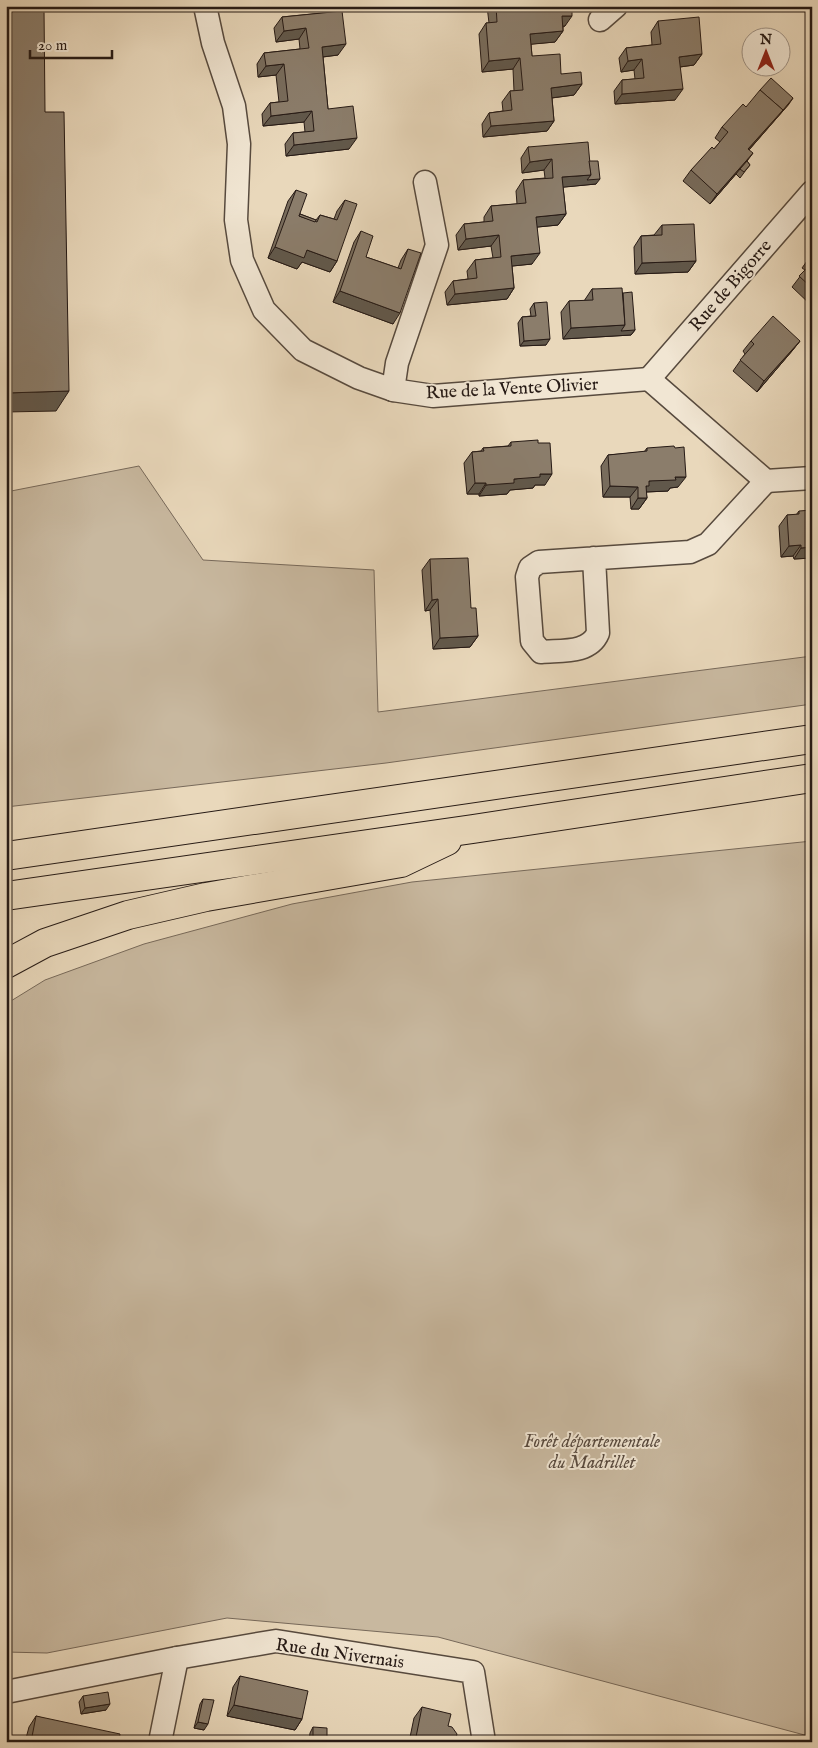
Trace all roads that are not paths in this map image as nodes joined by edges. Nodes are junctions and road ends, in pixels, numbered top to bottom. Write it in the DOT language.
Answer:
graph roads {
  1 [pos="205,6"];
  2 [pos="425,182"];
  3 [pos="812,192"];
  4 [pos="649,379"];
  5 [pos="393,390"];
  6 [pos="812,478"];
  7 [pos="766,482"];
  8 [pos="594,558"];
  9 [pos="812,739"];
  10 [pos="812,778"];
  11 [pos="473,829"];
  12 [pos="6,856"];
  13 [pos="6,896"];
  14 [pos="6,964"];
  15 [pos="177,1658"];
  16 [pos="6,1692"];
  17 [pos="160,1742"];
  18 [pos="484,1742"];
  1 -- 5 [label="street, Rue de la Vente Olivier"];
  2 -- 5 [label="street"];
  3 -- 4 [label="street, Rue de Bigorre"];
  4 -- 5 [label="street, Rue de la Vente Olivier"];
  4 -- 7 [label="street"];
  6 -- 7 [label="street"];
  7 -- 8 [label="street"];
  8 -- 8 [label="street"];
  9 -- 12 [label="highway"];
  10 -- 11 [label="highway"];
  11 -- 13 [label="highway"];
  11 -- 14 [label="highway"];
  15 -- 16 [label="street, Rue du Nivernais"];
  15 -- 17 [label="street"];
  15 -- 18 [label="street, Rue du Nivernais"];
}
